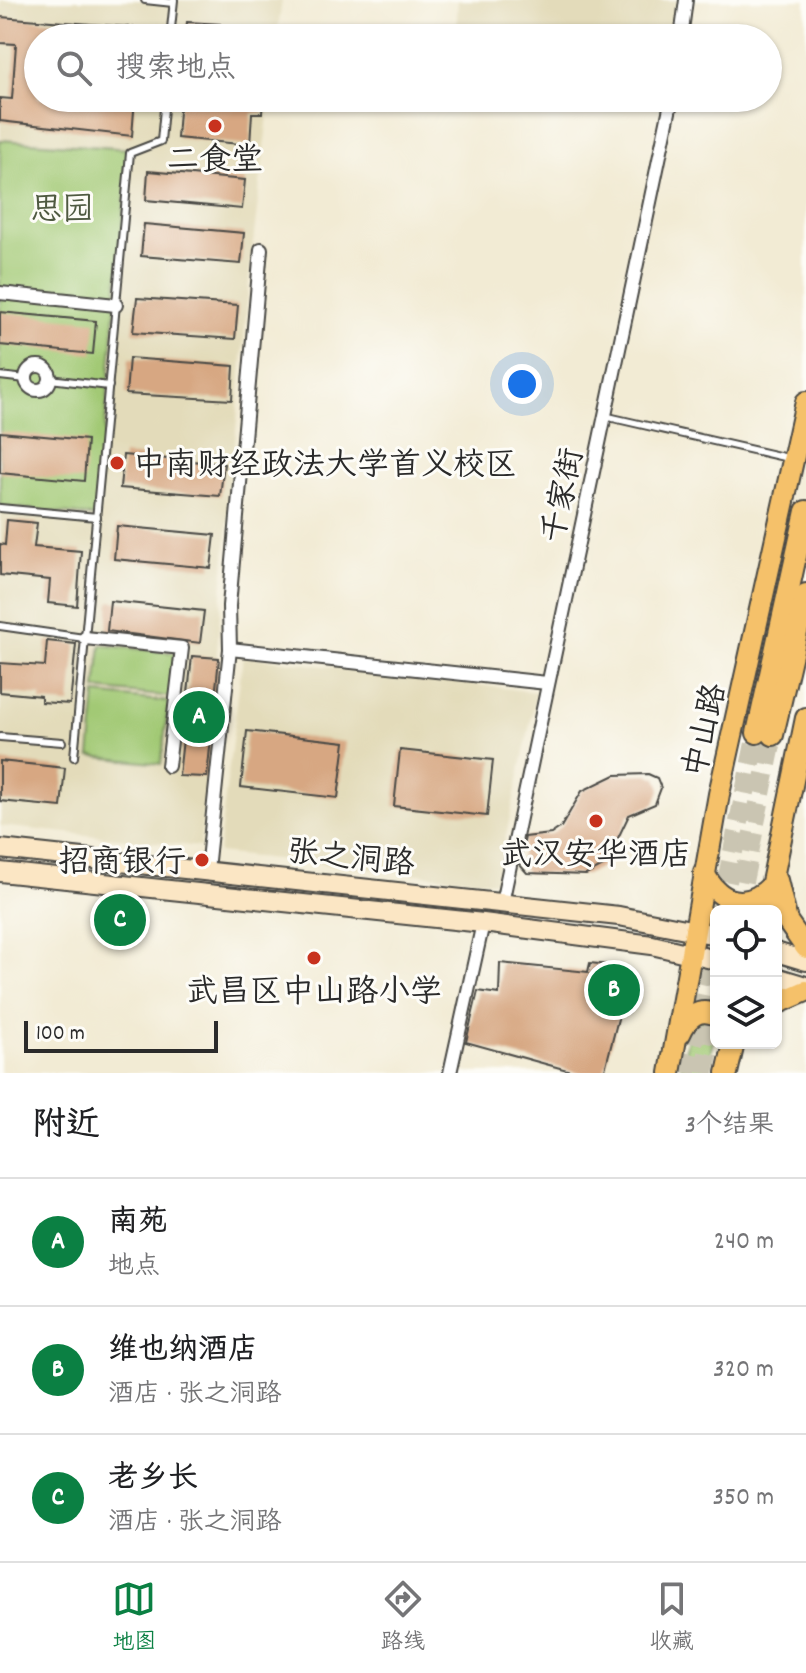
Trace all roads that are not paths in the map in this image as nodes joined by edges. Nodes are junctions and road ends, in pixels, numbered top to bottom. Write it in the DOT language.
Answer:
graph roads {
  1 [pos="145,0"];
  2 [pos="686,0"];
  3 [pos="173,1"];
  4 [pos="171,24"];
  5 [pos="683,24"];
  6 [pos="164,112"];
  7 [pos="669,112"];
  8 [pos="261,249"];
  9 [pos="0,293"];
  10 [pos="116,305"];
  11 [pos="0,376"];
  12 [pos="26,379"];
  13 [pos="50,379"];
  14 [pos="109,386"];
  15 [pos="806,402"];
  16 [pos="604,416"];
  17 [pos="794,460"];
  18 [pos="0,508"];
  19 [pos="806,511"];
  20 [pos="97,517"];
  21 [pos="806,594"];
  22 [pos="0,626"];
  23 [pos="85,638"];
  24 [pos="230,649"];
  25 [pos="547,683"];
  26 [pos="806,718"];
  27 [pos="0,737"];
  28 [pos="62,742"];
  29 [pos="74,757"];
  30 [pos="168,766"];
  31 [pos="0,849"];
  32 [pos="207,870"];
  33 [pos="0,872"];
  34 [pos="704,873"];
  35 [pos="774,876"];
  36 [pos="502,903"];
  37 [pos="767,905"];
  38 [pos="483,923"];
  39 [pos="694,930"];
  40 [pos="710,934"];
  41 [pos="806,948"];
  42 [pos="690,953"];
  43 [pos="782,954"];
  44 [pos="710,958"];
  45 [pos="806,961"];
  46 [pos="782,979"];
  47 [pos="806,988"];
  48 [pos="782,1001"];
  49 [pos="710,1013"];
  50 [pos="674,1050"];
  51 [pos="450,1073"];
  52 [pos="670,1073"];
  1 -- 3 [label="lane"];
  2 -- 5 [label="street"];
  3 -- 4 [label="lane"];
  6 -- 10 [label="lane"];
  7 -- 16 [label="street, 千家街"];
  8 -- 24 [label="street"];
  9 -- 10 [label="street"];
  10 -- 14 [label="lane"];
  11 -- 12 [label="lane"];
  12 -- 13 [label="street"];
  13 -- 14 [label="lane"];
  14 -- 20 [label="lane"];
  15 -- 17 [label="main road, 中山路"];
  16 -- 17 [label="lane"];
  16 -- 25 [label="street, 千家街"];
  17 -- 34 [label="main road, 中山路"];
  18 -- 20 [label="lane"];
  19 -- 21 [label="main road, 中山路"];
  20 -- 23 [label="lane"];
  22 -- 23 [label="lane"];
  23 -- 29 [label="lane"];
  23 -- 30 [label="street"];
  24 -- 25 [label="street"];
  24 -- 32 [label="street"];
  25 -- 36 [label="street, 千家街"];
  26 -- 35 [label="main road"];
  27 -- 28 [label="lane"];
  31 -- 32 [label="main road, 张之洞路"];
  32 -- 36 [label="main road, 张之洞路"];
  33 -- 38 [label="main road, 张之洞路"];
  34 -- 35 [label="main road"];
  34 -- 39 [label="main road, 中山路"];
  35 -- 37 [label="main road"];
  35 -- 41 [label="main road"];
  36 -- 39 [label="main road, 张之洞路"];
  38 -- 42 [label="main road, 张之洞路"];
  38 -- 51 [label="street"];
  39 -- 40 [label="main road, 张之洞路"];
  39 -- 42 [label="main road, 中山路"];
  42 -- 44 [label="main road, 张之洞路"];
  42 -- 50 [label="main road, 中山路"];
  43 -- 45 [label="main road"];
  46 -- 47 [label="main road"];
  47 -- 48 [label="main road"];
  49 -- 50 [label="main road"];
  50 -- 52 [label="main road, 中山路"];
}
